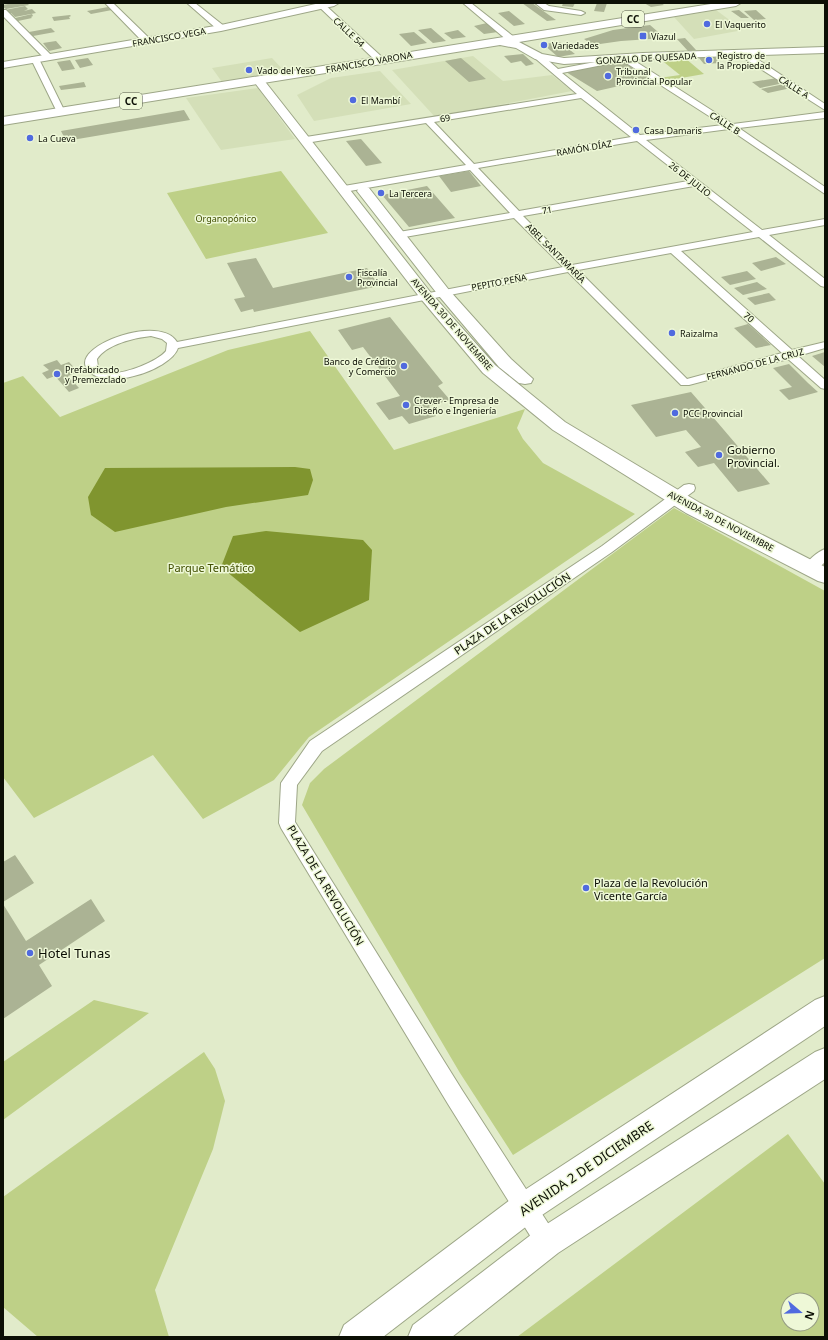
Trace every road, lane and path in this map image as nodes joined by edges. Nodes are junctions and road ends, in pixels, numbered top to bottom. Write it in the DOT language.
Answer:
graph roads {
  1 [pos="109,3"];
  2 [pos="191,3"];
  3 [pos="334,3"];
  4 [pos="467,3"];
  5 [pos="539,3"];
  6 [pos="584,3"];
  7 [pos="736,3"];
  8 [pos="321,5"];
  9 [pos="3,12"];
  10 [pos="581,13"];
  11 [pos="221,28"];
  12 [pos="576,28"];
  13 [pos="147,41"];
  14 [pos="515,42"];
  15 [pos="825,50"];
  16 [pos="742,53"];
  17 [pos="48,57"];
  18 [pos="539,57"];
  19 [pos="624,58"];
  20 [pos="35,59"];
  21 [pos="380,60"];
  22 [pos="3,64"];
  23 [pos="556,72"];
  24 [pos="266,80"];
  25 [pos="583,95"];
  26 [pos="825,108"];
  27 [pos="61,112"];
  28 [pos="825,115"];
  29 [pos="3,121"];
  30 [pos="429,121"];
  31 [pos="730,126"];
  32 [pos="639,138"];
  33 [pos="314,139"];
  34 [pos="472,167"];
  35 [pos="695,183"];
  36 [pos="352,187"];
  37 [pos="824,189"];
  38 [pos="517,215"];
  39 [pos="825,222"];
  40 [pos="762,234"];
  41 [pos="399,235"];
  42 [pos="673,249"];
  43 [pos="571,268"];
  44 [pos="825,284"];
  45 [pos="444,293"];
  46 [pos="426,296"];
  47 [pos="825,345"];
  48 [pos="173,346"];
  49 [pos="791,354"];
  50 [pos="684,383"];
  51 [pos="825,386"];
  52 [pos="683,493"];
  53 [pos="820,560"];
  54 [pos="825,576"];
  55 [pos="825,1010"];
  56 [pos="825,1062"];
  57 [pos="525,1208"];
  58 [pos="547,1242"];
  59 [pos="356,1337"];
  60 [pos="425,1337"];
  1 -- 13 [label="street"];
  2 -- 11 [label="street"];
  3 -- 8 [label="main road, FRANCISCO VEGA"];
  4 -- 14 [label="street"];
  5 -- 10 [label="street"];
  6 -- 10 [label="street"];
  7 -- 12 [label="main road, CC"];
  8 -- 11 [label="main road, FRANCISCO VEGA"];
  8 -- 21 [label="street, CALLE 54"];
  9 -- 17 [label="street"];
  10 -- 12 [label="street"];
  11 -- 13 [label="main road, FRANCISCO VEGA"];
  12 -- 14 [label="main road, CC"];
  13 -- 17 [label="main road, FRANCISCO VEGA"];
  14 -- 18 [label="main road"];
  14 -- 21 [label="main road, FRANCISCO VARONA / CC"];
  15 -- 16 [label="main road, GONZALO DE QUESADA"];
  16 -- 19 [label="main road, GONZALO DE QUESADA"];
  16 -- 26 [label="street, CALLE A"];
  17 -- 20 [label="main road, FRANCISCO VEGA"];
  18 -- 19 [label="main road, GONZALO DE QUESADA"];
  18 -- 23 [label="street, 26 DE JULIO"];
  19 -- 23 [label="street"];
  19 -- 31 [label="street, CALLE B"];
  20 -- 22 [label="main road, FRANCISCO VEGA"];
  20 -- 27 [label="street"];
  21 -- 24 [label="main road, FRANCISCO VARONA / CC"];
  23 -- 25 [label="street, 26 DE JULIO"];
  24 -- 27 [label="main road, FRANCISCO VARONA / CC"];
  24 -- 33 [label="main road, AVENIDA 30 DE NOVIEMBRE"];
  25 -- 30 [label="street, 69"];
  25 -- 32 [label="street, 26 DE JULIO"];
  27 -- 29 [label="main road, FRANCISCO VARONA / CC"];
  28 -- 31 [label="street, RAMÓN DÍAZ"];
  30 -- 33 [label="street, 69"];
  30 -- 34 [label="street, ABEL SANTAMARÍA"];
  31 -- 32 [label="street, RAMÓN DÍAZ"];
  31 -- 37 [label="street, CALLE B"];
  32 -- 34 [label="street, RAMÓN DÍAZ"];
  32 -- 35 [label="street, 26 DE JULIO"];
  33 -- 36 [label="main road, AVENIDA 30 DE NOVIEMBRE"];
  34 -- 36 [label="street, RAMÓN DÍAZ"];
  34 -- 38 [label="street, ABEL SANTAMARÍA"];
  35 -- 38 [label="street, 71"];
  35 -- 40 [label="street, 26 DE JULIO"];
  36 -- 41 [label="main road, AVENIDA 30 DE NOVIEMBRE"];
  36 -- 46 [label="main road, AVENIDA 30 DE NOVIEMBRE"];
  38 -- 41 [label="street, 71"];
  38 -- 43 [label="street, ABEL SANTAMARÍA"];
  39 -- 40 [label="street, PEPITO PEÑA"];
  40 -- 42 [label="street, PEPITO PEÑA"];
  40 -- 44 [label="street, 26 DE JULIO"];
  41 -- 45 [label="main road, AVENIDA 30 DE NOVIEMBRE"];
  42 -- 43 [label="street, PEPITO PEÑA"];
  42 -- 49 [label="street, 70"];
  43 -- 45 [label="street, PEPITO PEÑA"];
  43 -- 50 [label="street, ABEL SANTAMARÍA"];
  45 -- 46 [label="street, PEPITO PEÑA"];
  45 -- 52 [label="main road, AVENIDA 30 DE NOVIEMBRE"];
  46 -- 48 [label="street, PEPITO PEÑA"];
  46 -- 52 [label="main road, AVENIDA 30 DE NOVIEMBRE"];
  47 -- 49 [label="street, FERNANDO DE LA CRUZ"];
  48 -- 48 [label="street"];
  49 -- 50 [label="street, FERNANDO DE LA CRUZ"];
  49 -- 51 [label="street, 70"];
  52 -- 53 [label="main road, AVENIDA 30 DE NOVIEMBRE"];
  52 -- 57 [label="street, PLAZA DE LA REVOLUCIÓN"];
  53 -- 54 [label="main road, AVENIDA 30 DE NOVIEMBRE"];
  55 -- 57 [label="main road, AVENIDA 2 DE DICIEMBRE"];
  56 -- 58 [label="main road"];
  57 -- 58 [label="street, PLAZA DE LA REVOLUCIÓN"];
  57 -- 59 [label="main road, AVENIDA 2 DE DICIEMBRE"];
  58 -- 60 [label="main road"];
}
